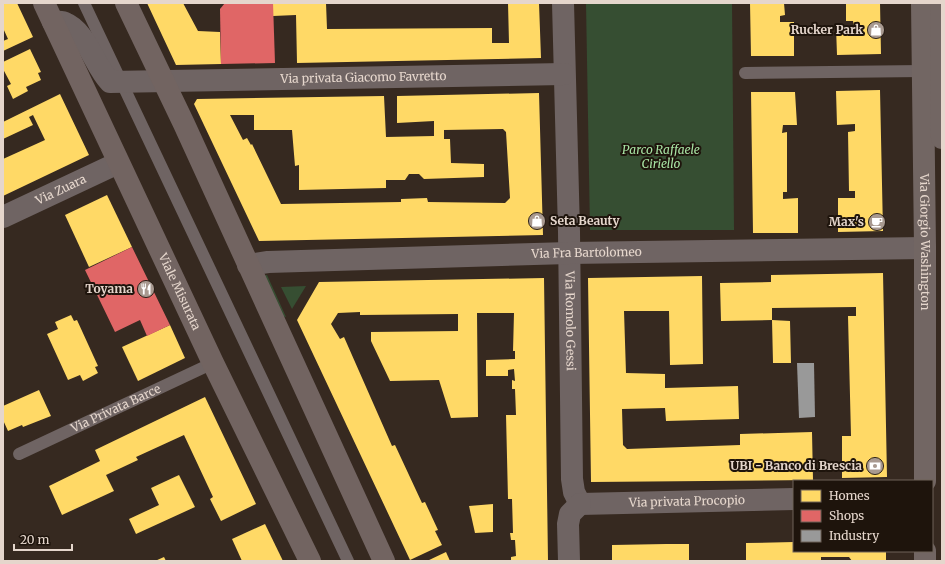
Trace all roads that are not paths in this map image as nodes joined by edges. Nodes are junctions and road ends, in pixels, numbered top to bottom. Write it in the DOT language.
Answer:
graph roads {
  1 [pos="84,3"];
  2 [pos="126,3"];
  3 [pos="563,3"];
  4 [pos="922,3"];
  5 [pos="941,3"];
  6 [pos="48,12"];
  7 [pos="932,70"];
  8 [pos="745,73"];
  9 [pos="564,74"];
  10 [pos="163,82"];
  11 [pos="123,83"];
  12 [pos="942,138"];
  13 [pos="118,162"];
  14 [pos="3,217"];
  15 [pos="933,248"];
  16 [pos="570,253"];
  17 [pos="248,265"];
  18 [pos="213,363"];
  19 [pos="19,454"];
  20 [pos="925,480"];
  21 [pos="793,499"];
  22 [pos="580,504"];
  23 [pos="310,561"];
  24 [pos="348,561"];
  25 [pos="384,561"];
  26 [pos="569,561"];
  1 -- 11 [label="lane"];
  2 -- 10 [label="main road"];
  3 -- 9 [label="street, Via Romolo Gessi"];
  4 -- 7 [label="street, Via Giorgio Washington"];
  5 -- 7 [label="street, Via Giorgio Washington"];
  6 -- 11 [label="street, Viale Misurata"];
  6 -- 13 [label="main road, Viale Misurata"];
  7 -- 8 [label="lane"];
  7 -- 12 [label="street, Via Giorgio Washington"];
  7 -- 15 [label="street, Via Giorgio Washington"];
  9 -- 10 [label="street, Via privata Giacomo Favretto"];
  9 -- 16 [label="street, Via Romolo Gessi"];
  10 -- 11 [label="street, Viale Misurata"];
  10 -- 17 [label="main road"];
  11 -- 24 [label="lane"];
  13 -- 14 [label="street, Via Zuara"];
  13 -- 18 [label="main road, Viale Misurata"];
  15 -- 16 [label="street, Via Fra Bartolomeo"];
  15 -- 20 [label="street, Via Giorgio Washington"];
  16 -- 17 [label="street, Via Fra Bartolomeo"];
  16 -- 22 [label="street, Via Romolo Gessi"];
  17 -- 25 [label="main road"];
  18 -- 19 [label="lane, Via Privata Barce"];
  18 -- 23 [label="main road, Viale Misurata"];
  21 -- 22 [label="street, Via privata Procopio"];
  22 -- 26 [label="street"];
}
